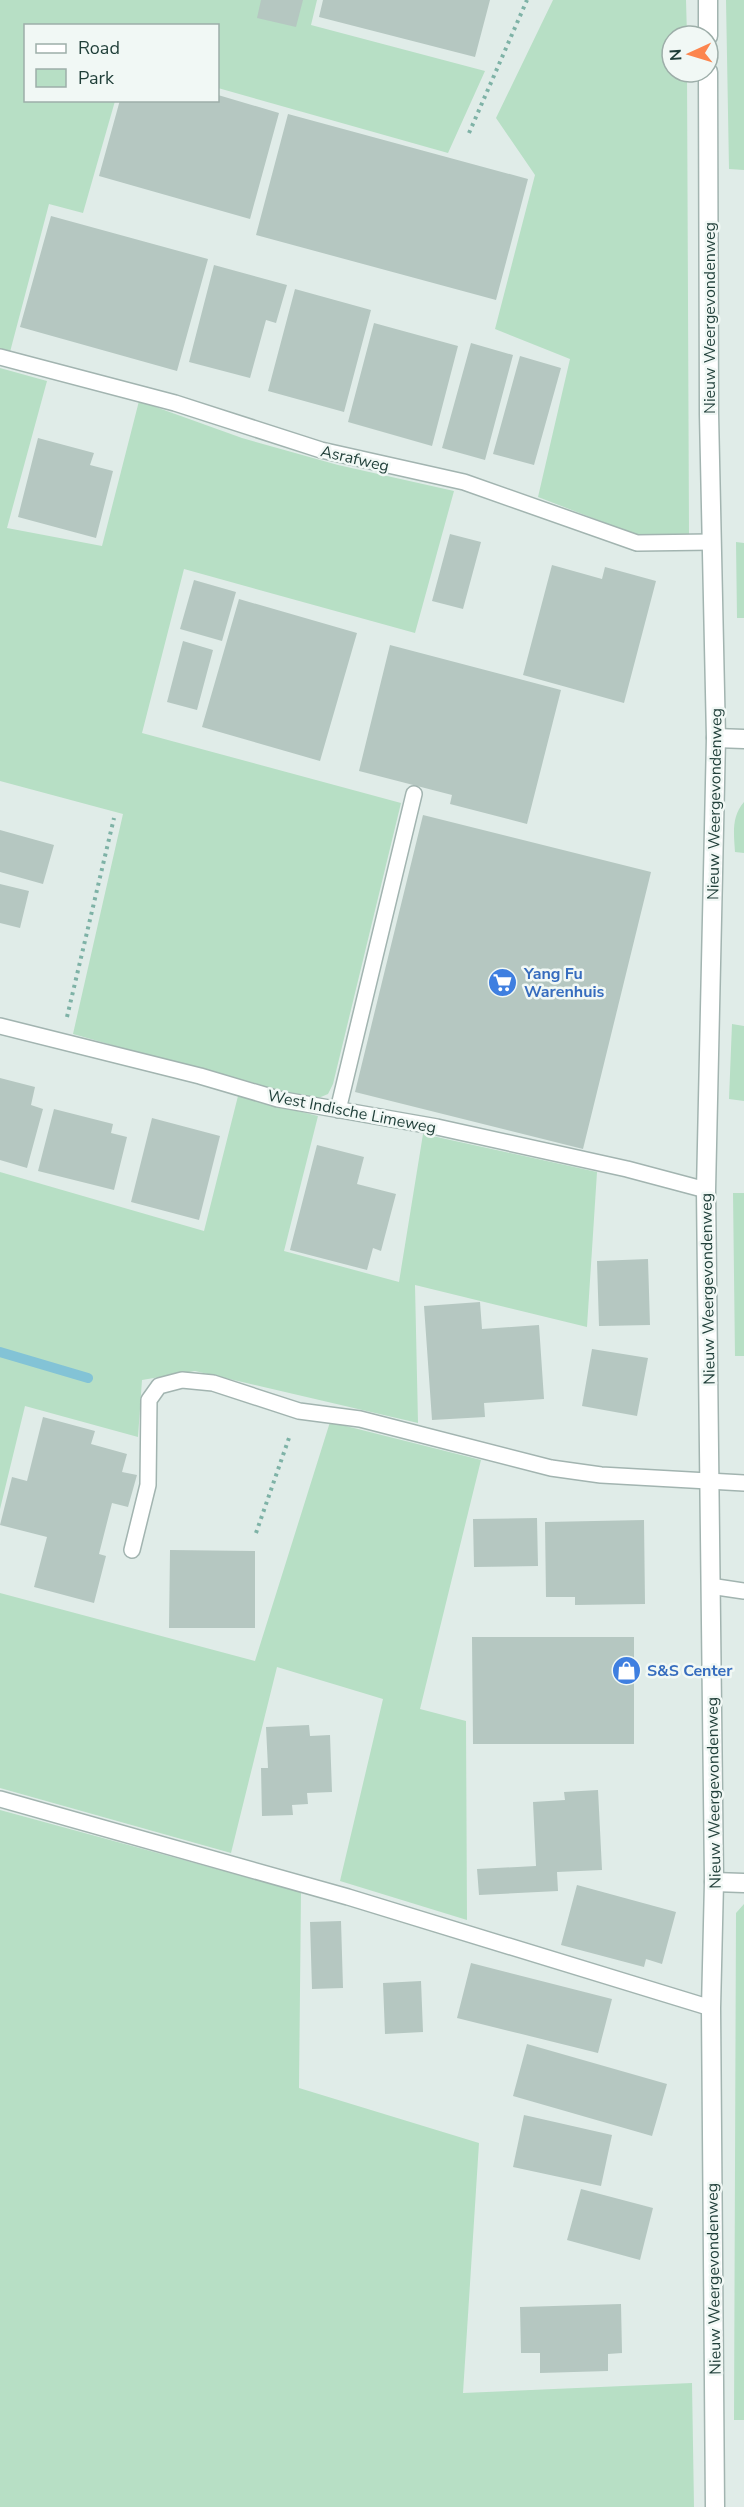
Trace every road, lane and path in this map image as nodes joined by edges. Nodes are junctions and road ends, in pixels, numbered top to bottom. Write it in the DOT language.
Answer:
graph roads {
  1 [pos="527,0"];
  2 [pos="708,0"];
  3 [pos="708,24"];
  4 [pos="708,84"];
  5 [pos="469,133"];
  6 [pos="0,357"];
  7 [pos="712,542"];
  8 [pos="716,738"];
  9 [pos="744,739"];
  10 [pos="414,794"];
  11 [pos="114,818"];
  12 [pos="0,1026"];
  13 [pos="61,1041"];
  14 [pos="338,1110"];
  15 [pos="706,1190"];
  16 [pos="299,1411"];
  17 [pos="709,1480"];
  18 [pos="744,1483"];
  19 [pos="256,1533"];
  20 [pos="132,1550"];
  21 [pos="710,1586"];
  22 [pos="744,1591"];
  23 [pos="0,1799"];
  24 [pos="714,1882"];
  25 [pos="744,1883"];
  26 [pos="711,2008"];
  27 [pos="715,2507"];
  1 -- 5 [label="path"];
  2 -- 3 [label="street"];
  4 -- 7 [label="street, Nieuw Weergevondenweg"];
  6 -- 7 [label="lane, Asrafweg"];
  7 -- 8 [label="street, Nieuw Weergevondenweg"];
  8 -- 9 [label="street"];
  8 -- 15 [label="street, Nieuw Weergevondenweg"];
  10 -- 14 [label="lane"];
  11 -- 13 [label="path"];
  12 -- 13 [label="lane, West Indische Limeweg"];
  13 -- 14 [label="lane, West Indische Limeweg"];
  14 -- 15 [label="lane, West Indische Limeweg"];
  15 -- 17 [label="street, Nieuw Weergevondenweg"];
  16 -- 17 [label="lane"];
  16 -- 19 [label="path"];
  16 -- 20 [label="lane"];
  17 -- 18 [label="lane"];
  17 -- 21 [label="street, Nieuw Weergevondenweg"];
  21 -- 22 [label="lane"];
  21 -- 24 [label="street, Nieuw Weergevondenweg"];
  23 -- 26 [label="lane"];
  24 -- 25 [label="street"];
  24 -- 26 [label="street, Nieuw Weergevondenweg"];
  26 -- 27 [label="street, Nieuw Weergevondenweg"];
}
